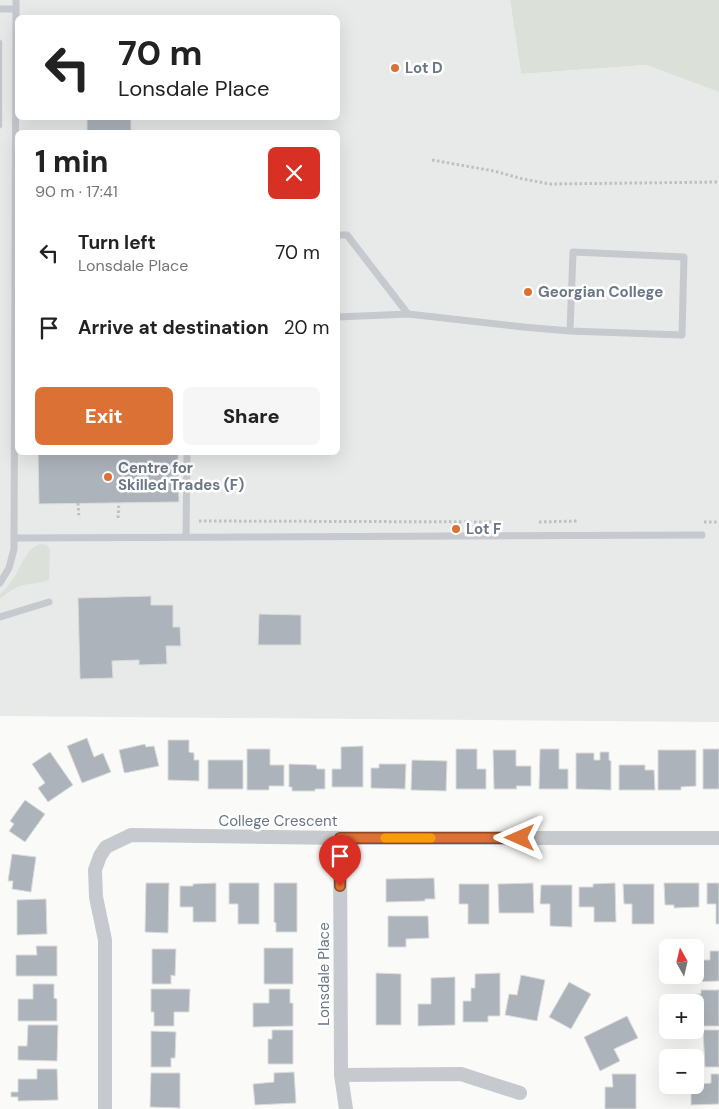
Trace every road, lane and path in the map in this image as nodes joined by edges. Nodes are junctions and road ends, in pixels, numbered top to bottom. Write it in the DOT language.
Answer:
graph roads {
  1 [pos="16,0"];
  2 [pos="0,9"];
  3 [pos="16,10"];
  4 [pos="16,15"];
  5 [pos="432,160"];
  6 [pos="719,182"];
  7 [pos="340,234"];
  8 [pos="408,314"];
  9 [pos="340,317"];
  10 [pos="570,331"];
  11 [pos="15,393"];
  12 [pos="187,455"];
  13 [pos="78,503"];
  14 [pos="119,503"];
  15 [pos="79,518"];
  16 [pos="118,518"];
  17 [pos="187,520"];
  18 [pos="579,521"];
  19 [pos="503,522"];
  20 [pos="532,522"];
  21 [pos="702,535"];
  22 [pos="186,537"];
  23 [pos="14,538"];
  24 [pos="0,583"];
  25 [pos="49,602"];
  26 [pos="0,617"];
  27 [pos="340,838"];
  28 [pos="719,838"];
  29 [pos="340,1075"];
  30 [pos="520,1093"];
  31 [pos="105,1109"];
  32 [pos="346,1109"];
  1 -- 3 [label="lane"];
  2 -- 3 [label="lane"];
  3 -- 4 [label="lane"];
  5 -- 6 [label="path"];
  7 -- 8 [label="lane"];
  8 -- 9 [label="lane"];
  8 -- 10 [label="lane"];
  10 -- 10 [label="lane"];
  11 -- 23 [label="lane"];
  12 -- 17 [label="lane"];
  13 -- 15 [label="path"];
  14 -- 16 [label="path"];
  17 -- 19 [label="path"];
  17 -- 22 [label="lane"];
  18 -- 20 [label="path"];
  21 -- 22 [label="lane"];
  22 -- 23 [label="lane"];
  23 -- 24 [label="lane"];
  25 -- 26 [label="lane"];
  27 -- 28 [label="street, College Crescent"];
  27 -- 29 [label="street, Lonsdale Place"];
  27 -- 31 [label="street, College Crescent"];
  29 -- 30 [label="street"];
  29 -- 32 [label="street, Lonsdale Place"];
}
